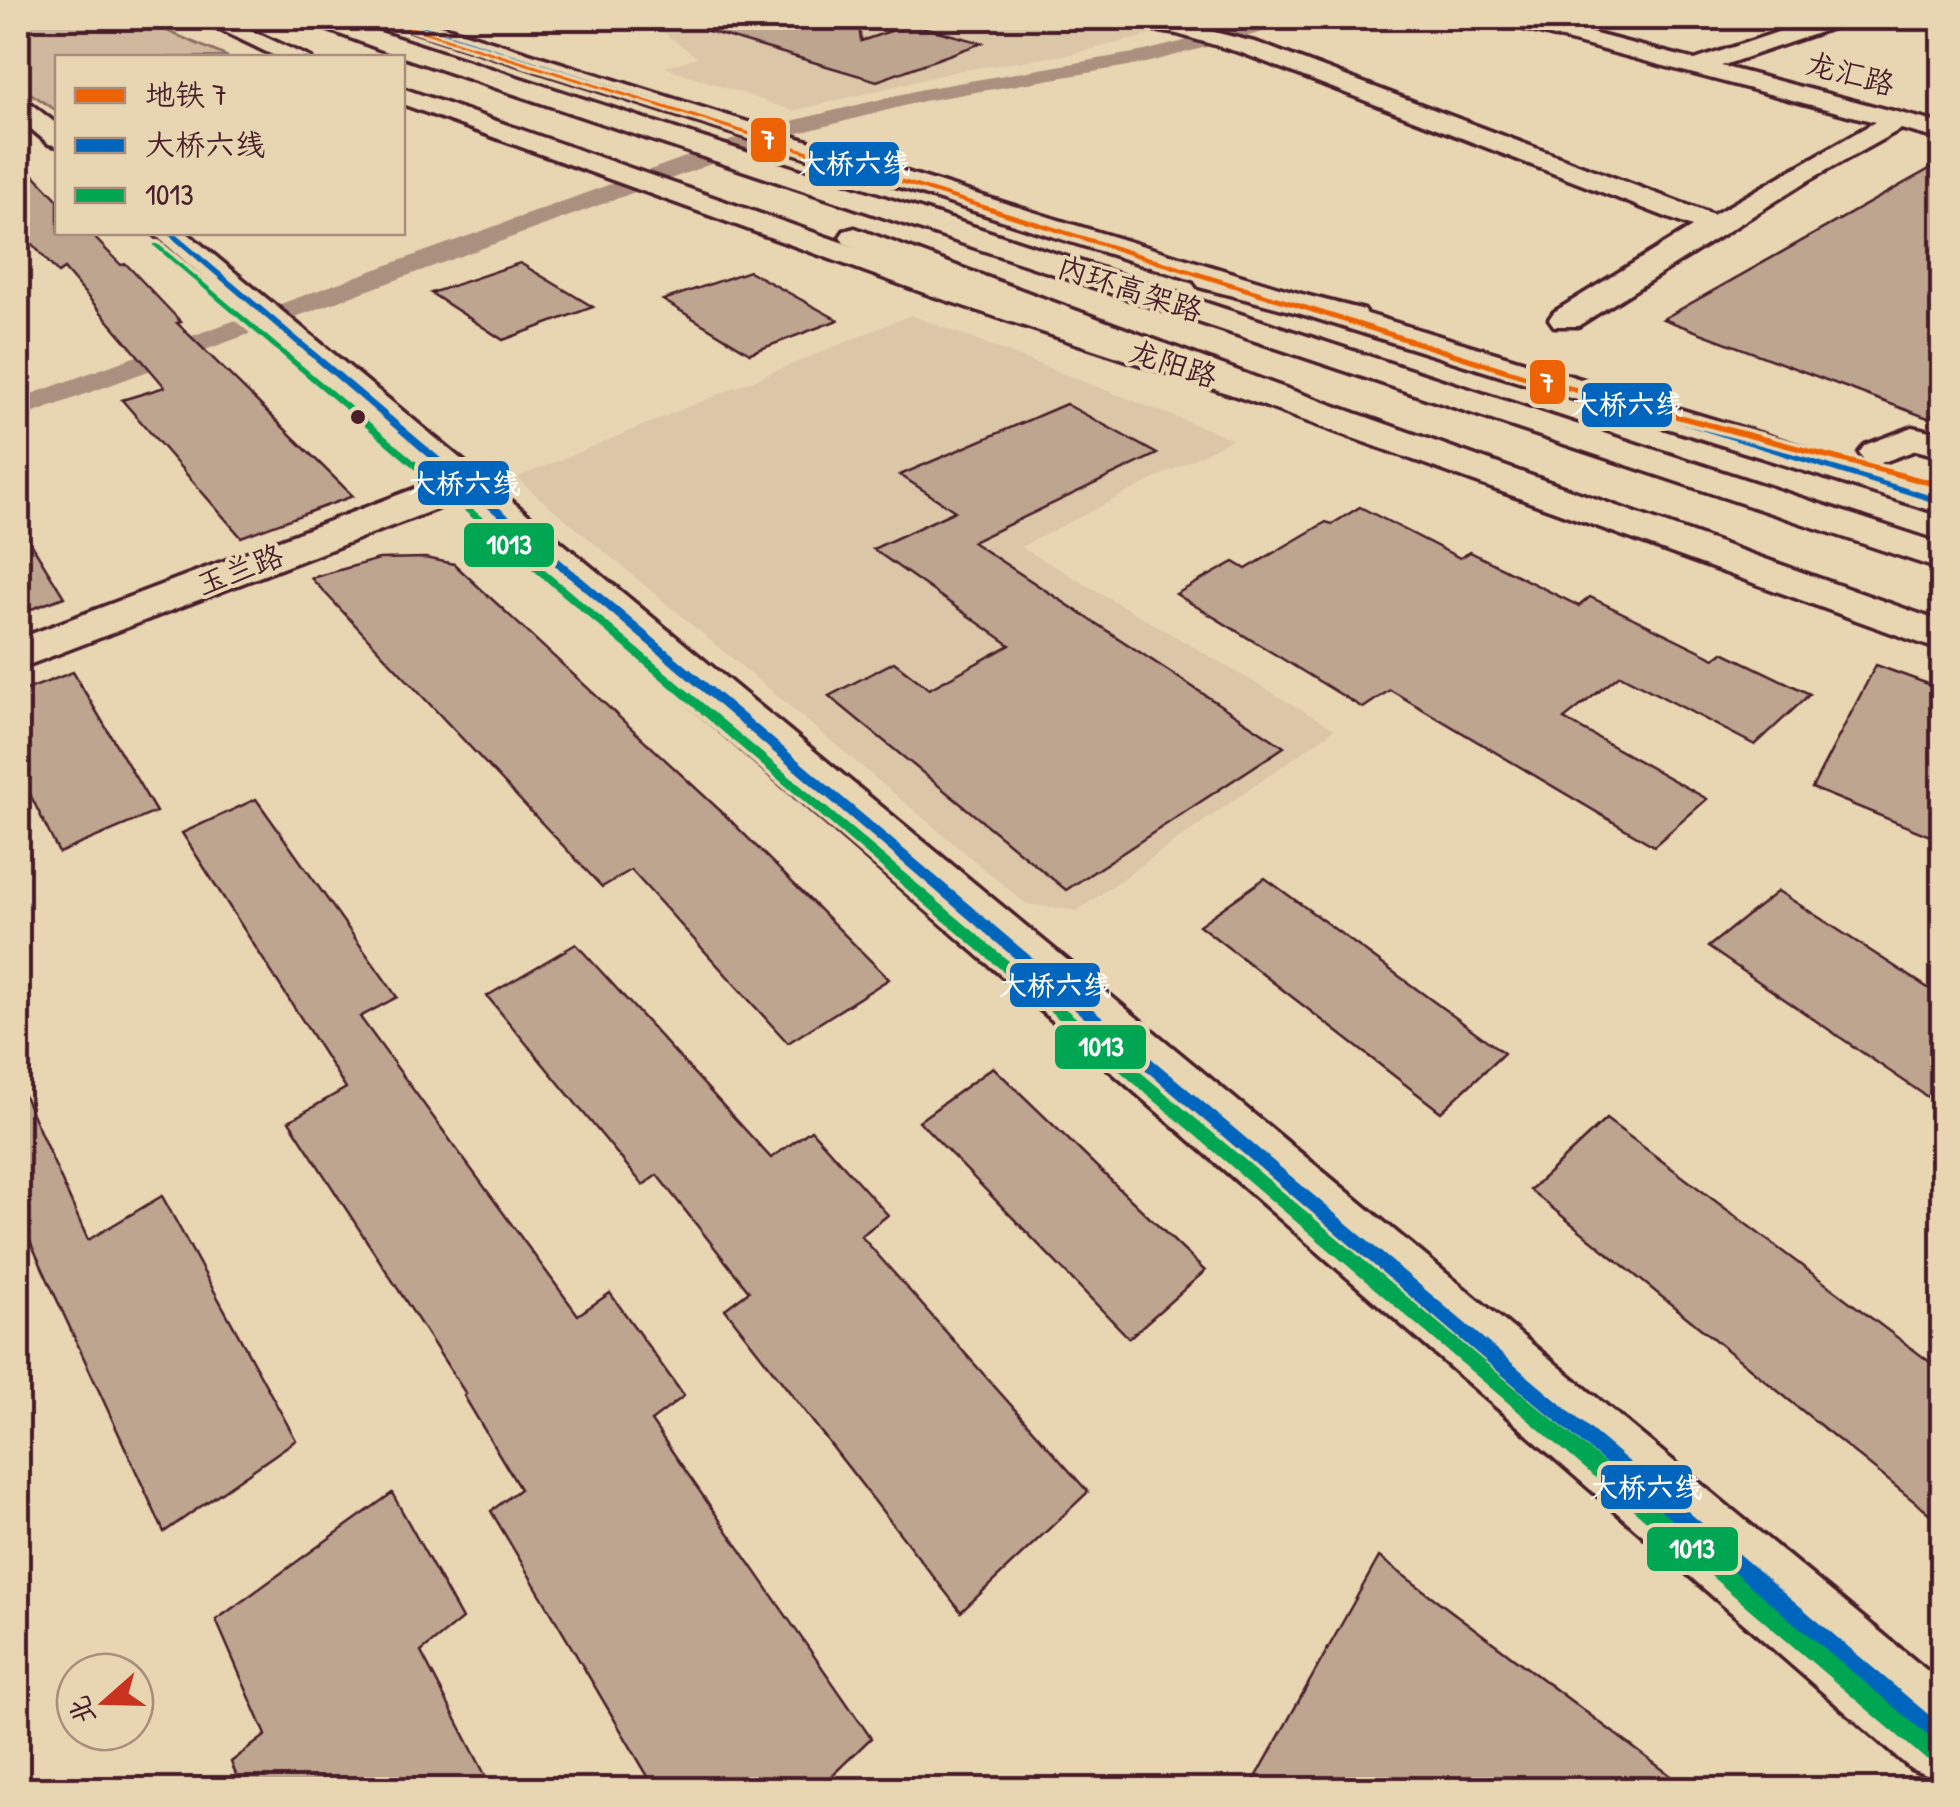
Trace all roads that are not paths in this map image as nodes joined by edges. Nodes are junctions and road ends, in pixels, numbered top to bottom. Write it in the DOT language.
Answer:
graph roads {
  1 [pos="208,18"];
  2 [pos="318,18"];
  3 [pos="396,18"];
  4 [pos="1124,18"];
  5 [pos="1510,18"];
  6 [pos="1839,18"];
  7 [pos="294,26"];
  8 [pos="293,55"];
  9 [pos="368,55"];
  10 [pos="405,67"];
  11 [pos="1696,67"];
  12 [pos="405,96"];
  13 [pos="18,106"];
  14 [pos="1898,120"];
  15 [pos="1942,132"];
  16 [pos="55,136"];
  17 [pos="18,139"];
  18 [pos="741,171"];
  19 [pos="1714,225"];
  20 [pos="170,235"];
  21 [pos="1566,319"];
  22 [pos="1384,387"];
  23 [pos="1942,446"];
  24 [pos="1878,453"];
  25 [pos="462,484"];
  26 [pos="1942,502"];
  27 [pos="1942,558"];
  28 [pos="1942,589"];
  29 [pos="1942,637"];
  30 [pos="18,655"];
  31 [pos="1942,1738"];
  1 -- 8 [label="main road"];
  2 -- 18 [label="main road, 内环高架路"];
  3 -- 18 [label="main road, 龙阳路"];
  4 -- 19 [label="main road"];
  5 -- 11 [label="main road, 龙汇路"];
  6 -- 11 [label="main road"];
  7 -- 9 [label="main road"];
  10 -- 18 [label="main road"];
  11 -- 14 [label="main road, 龙汇路"];
  12 -- 18 [label="main road, 龙阳路"];
  13 -- 16 [label="main road"];
  14 -- 15 [label="main road, 龙汇路"];
  14 -- 19 [label="main road"];
  16 -- 17 [label="main road"];
  18 -- 22 [label="main road, 内环高架路"];
  18 -- 26 [label="main road, 龙阳路"];
  18 -- 29 [label="main road, 龙阳路"];
  19 -- 21 [label="main road"];
  20 -- 25 [label="main road"];
  22 -- 27 [label="main road, 内环高架路"];
  22 -- 28 [label="main road, 内环高架路"];
  23 -- 24 [label="main road"];
  25 -- 30 [label="main road, 玉兰路"];
  25 -- 31 [label="main road"];
}
